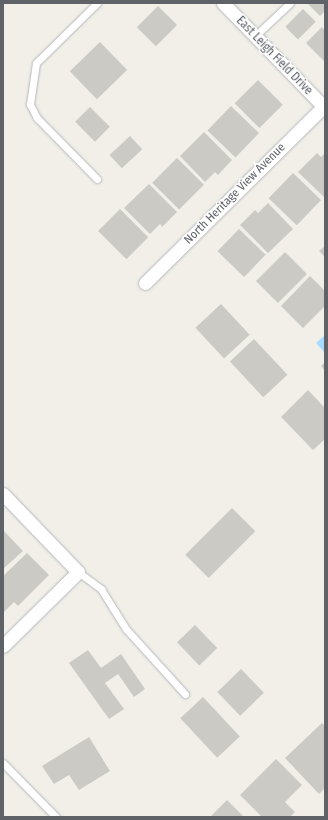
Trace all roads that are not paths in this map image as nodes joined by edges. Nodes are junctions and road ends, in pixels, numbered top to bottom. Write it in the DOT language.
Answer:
graph roads {
  1 [pos="97,3"];
  2 [pos="223,3"];
  3 [pos="290,3"];
  4 [pos="255,36"];
  5 [pos="324,106"];
  6 [pos="97,179"];
  7 [pos="145,283"];
  8 [pos="3,494"];
  9 [pos="78,572"];
  10 [pos="3,646"];
  11 [pos="186,694"];
  12 [pos="3,763"];
  13 [pos="56,817"];
  1 -- 6 [label="lane"];
  2 -- 4 [label="street, East Leigh Field Drive"];
  3 -- 4 [label="lane"];
  4 -- 5 [label="street, East Leigh Field Drive"];
  5 -- 7 [label="street, North Heritage View Avenue"];
  8 -- 9 [label="street"];
  9 -- 10 [label="street"];
  9 -- 11 [label="lane"];
  12 -- 13 [label="lane"];
}
